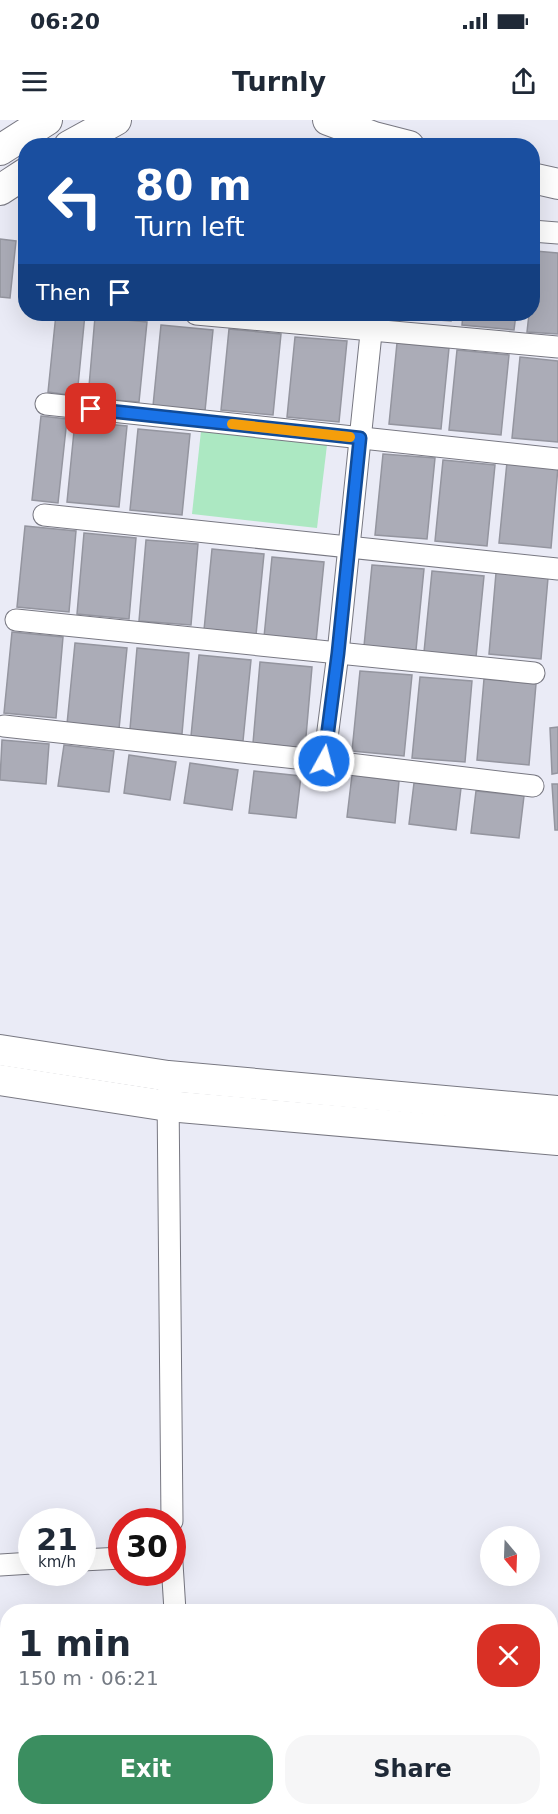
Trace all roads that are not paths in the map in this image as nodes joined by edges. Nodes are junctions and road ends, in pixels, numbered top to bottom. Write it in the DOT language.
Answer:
graph roads {
  1 [pos="116,120"];
  2 [pos="328,120"];
  3 [pos="43,131"];
  4 [pos="27,138"];
  5 [pos="83,138"];
  6 [pos="379,138"];
  7 [pos="18,142"];
  8 [pos="0,150"];
  9 [pos="18,178"];
  10 [pos="540,180"];
  11 [pos="558,184"];
  12 [pos="0,190"];
  13 [pos="540,232"];
  14 [pos="558,233"];
  15 [pos="350,321"];
  16 [pos="372,322"];
  17 [pos="558,347"];
  18 [pos="46,404"];
  19 [pos="360,438"];
  20 [pos="558,459"];
  21 [pos="44,515"];
  22 [pos="348,547"];
  23 [pos="558,568"];
  24 [pos="16,620"];
  25 [pos="338,653"];
  26 [pos="534,673"];
  27 [pos="4,726"];
  28 [pos="324,761"];
  29 [pos="533,786"];
  30 [pos="0,1050"];
  31 [pos="168,1076"];
  32 [pos="0,1080"];
  33 [pos="168,1106"];
  34 [pos="558,1111"];
  35 [pos="558,1140"];
  36 [pos="172,1508"];
  37 [pos="18,1564"];
  38 [pos="0,1565"];
  39 [pos="173,1586"];
  40 [pos="175,1604"];
  1 -- 5 [label="street"];
  2 -- 6 [label="street"];
  3 -- 4 [label="street"];
  7 -- 8 [label="street"];
  9 -- 12 [label="street"];
  10 -- 11 [label="street"];
  13 -- 14 [label="street"];
  15 -- 16 [label="street"];
  16 -- 17 [label="street"];
  16 -- 19 [label="street"];
  18 -- 19 [label="street"];
  19 -- 20 [label="street"];
  19 -- 22 [label="street"];
  21 -- 22 [label="street"];
  22 -- 23 [label="street"];
  22 -- 25 [label="street"];
  24 -- 25 [label="street"];
  25 -- 26 [label="street"];
  25 -- 28 [label="street"];
  27 -- 28 [label="street"];
  28 -- 29 [label="street"];
  30 -- 31 [label="street"];
  31 -- 33 [label="street"];
  31 -- 34 [label="street"];
  32 -- 33 [label="street"];
  33 -- 35 [label="street"];
  33 -- 36 [label="street"];
  37 -- 38 [label="street"];
  39 -- 40 [label="street"];
}
